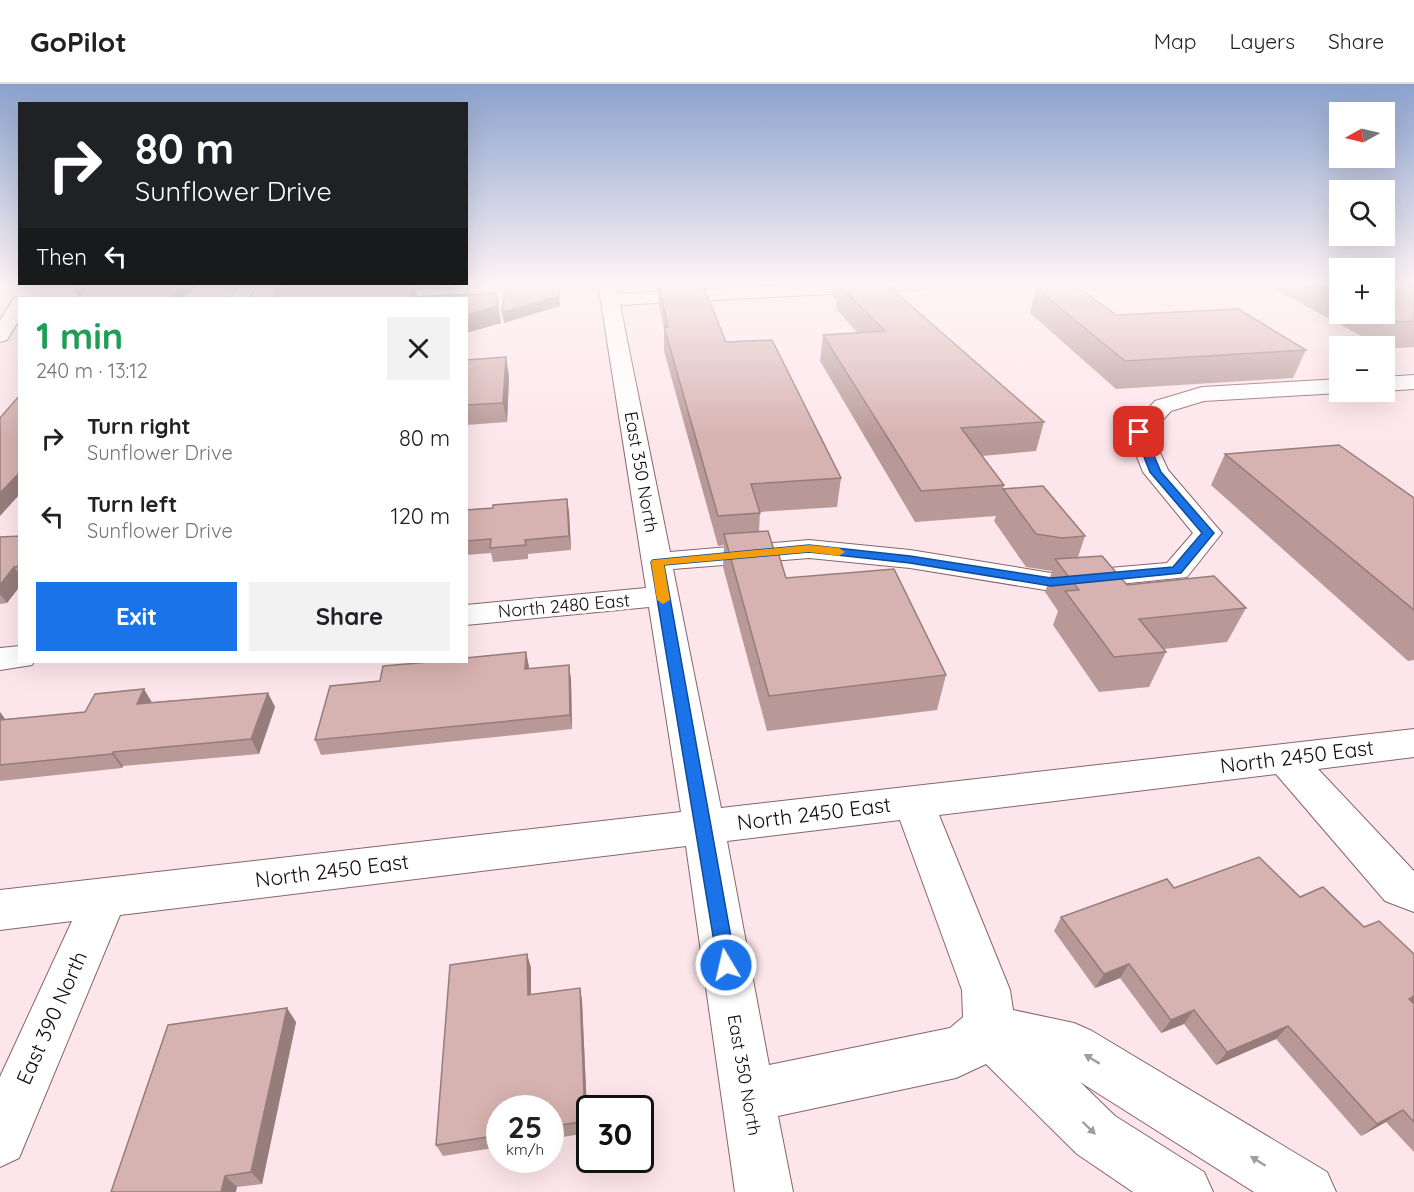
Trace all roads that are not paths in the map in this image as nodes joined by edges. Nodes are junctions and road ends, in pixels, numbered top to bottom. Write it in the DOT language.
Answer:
graph roads {
  1 [pos="617,335"];
  2 [pos="1414,382"];
  3 [pos="1395,383"];
  4 [pos="1329,387"];
  5 [pos="660,579"];
  6 [pos="468,615"];
  7 [pos="18,657"];
  8 [pos="0,659"];
  9 [pos="1414,743"];
  10 [pos="1285,759"];
  11 [pos="914,802"];
  12 [pos="704,826"];
  13 [pos="1414,893"];
  14 [pos="105,897"];
  15 [pos="0,910"];
  16 [pos="987,1029"];
  17 [pos="748,1096"];
  18 [pos="0,1139"];
  19 [pos="764,1192"];
  20 [pos="1184,1192"];
  21 [pos="1307,1192"];
  1 -- 5 [label="street, East 350 North"];
  2 -- 3 [label="street"];
  4 -- 5 [label="street, North 2480 East"];
  5 -- 6 [label="street, North 2480 East"];
  5 -- 12 [label="street, East 350 North"];
  7 -- 8 [label="street"];
  9 -- 10 [label="street, North 2450 East"];
  10 -- 11 [label="street, North 2450 East"];
  10 -- 13 [label="street"];
  11 -- 12 [label="street, North 2450 East"];
  11 -- 16 [label="street"];
  12 -- 14 [label="street, North 2450 East"];
  12 -- 17 [label="street, East 350 North"];
  14 -- 15 [label="street, North 2450 East"];
  14 -- 18 [label="street, East 390 North"];
  16 -- 17 [label="street"];
  16 -- 20 [label="street, one-way"];
  21 -- 16 [label="street, one-way"];
  17 -- 19 [label="street, East 350 North"];
}
